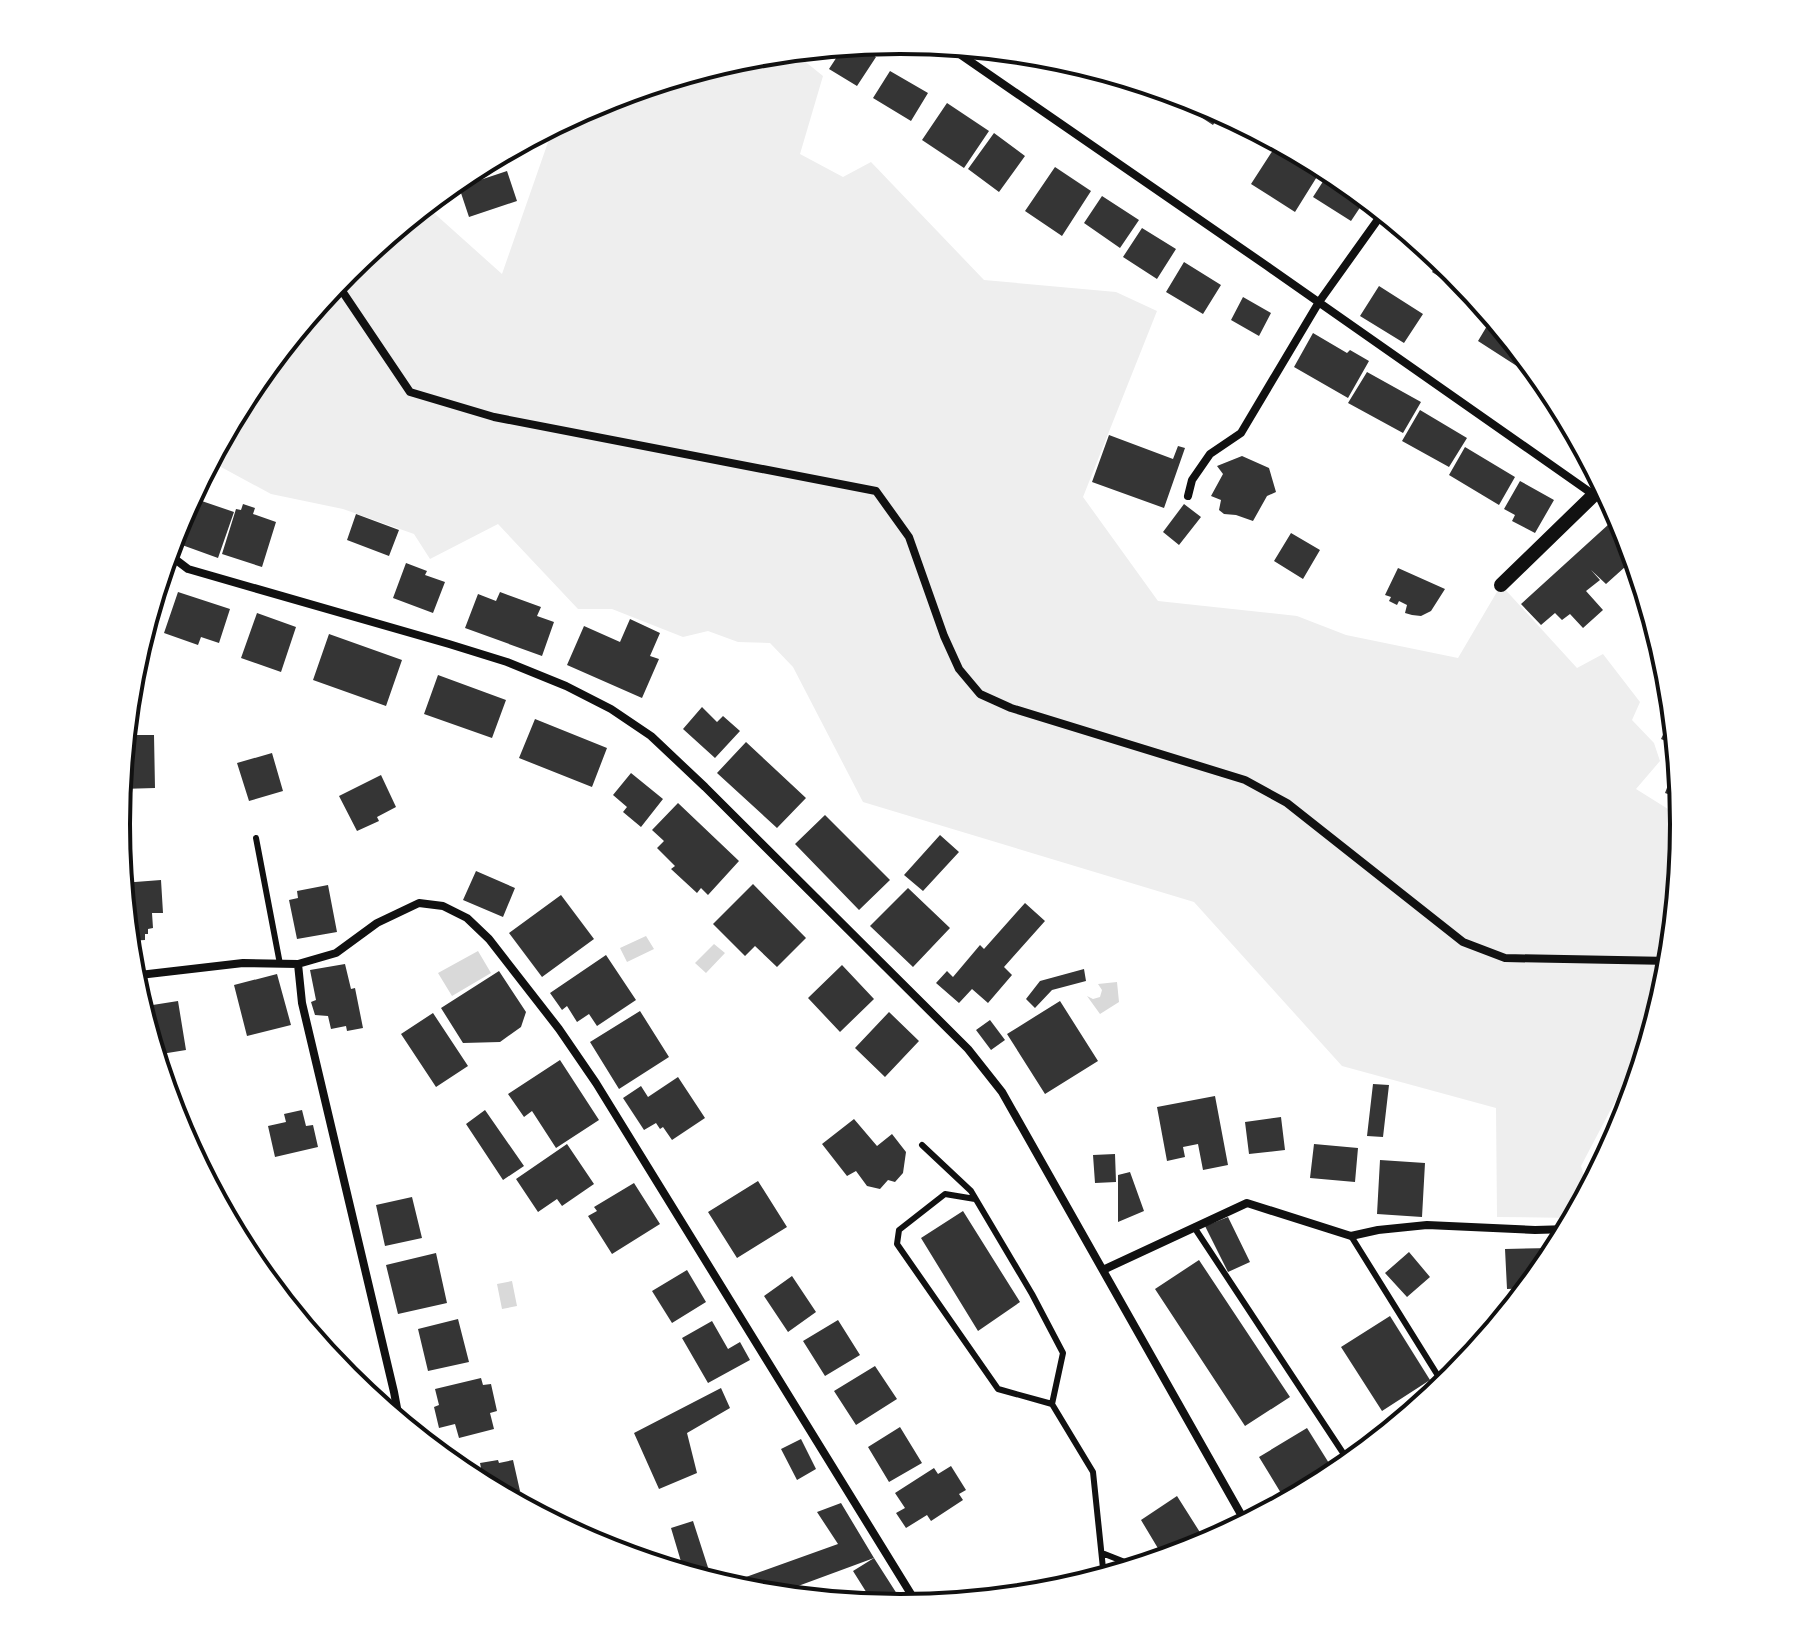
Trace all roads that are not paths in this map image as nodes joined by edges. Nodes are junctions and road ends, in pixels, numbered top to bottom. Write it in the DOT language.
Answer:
graph roads {
  1 [pos="964,57"];
  2 [pos="1378,220"];
  3 [pos="343,293"];
  4 [pos="1319,302"];
  5 [pos="1593,486"];
  6 [pos="1596,493"];
  7 [pos="1188,496"];
  8 [pos="177,561"];
  9 [pos="1501,585"];
  10 [pos="256,838"];
  11 [pos="1658,961"];
  12 [pos="280,964"];
  13 [pos="298,964"];
  14 [pos="145,974"];
  15 [pos="922,1145"];
  16 [pos="975,1199"];
  17 [pos="1194,1227"];
  18 [pos="1556,1229"];
  19 [pos="1351,1236"];
  20 [pos="1103,1270"];
  21 [pos="1438,1376"];
  22 [pos="1052,1404"];
  23 [pos="397,1408"];
  24 [pos="1344,1454"];
  25 [pos="1242,1516"];
  26 [pos="1102,1553"];
  27 [pos="1124,1562"];
  28 [pos="1103,1568"];
  29 [pos="911,1595"];
  1 -- 4 [label="street"];
  2 -- 4 [label="street"];
  3 -- 11 [label="street"];
  4 -- 5 [label="street"];
  4 -- 7 [label="street"];
  6 -- 9 [label="street"];
  8 -- 20 [label="street"];
  10 -- 12 [label="lane"];
  12 -- 13 [label="street"];
  12 -- 14 [label="street"];
  13 -- 23 [label="street"];
  13 -- 29 [label="street"];
  15 -- 16 [label="lane"];
  16 -- 22 [label="lane"];
  16 -- 22 [label="lane"];
  17 -- 19 [label="street"];
  17 -- 20 [label="street"];
  17 -- 24 [label="lane"];
  18 -- 19 [label="street"];
  19 -- 21 [label="lane"];
  20 -- 25 [label="street"];
  22 -- 26 [label="lane"];
  26 -- 27 [label="lane"];
  26 -- 28 [label="lane"];
}
